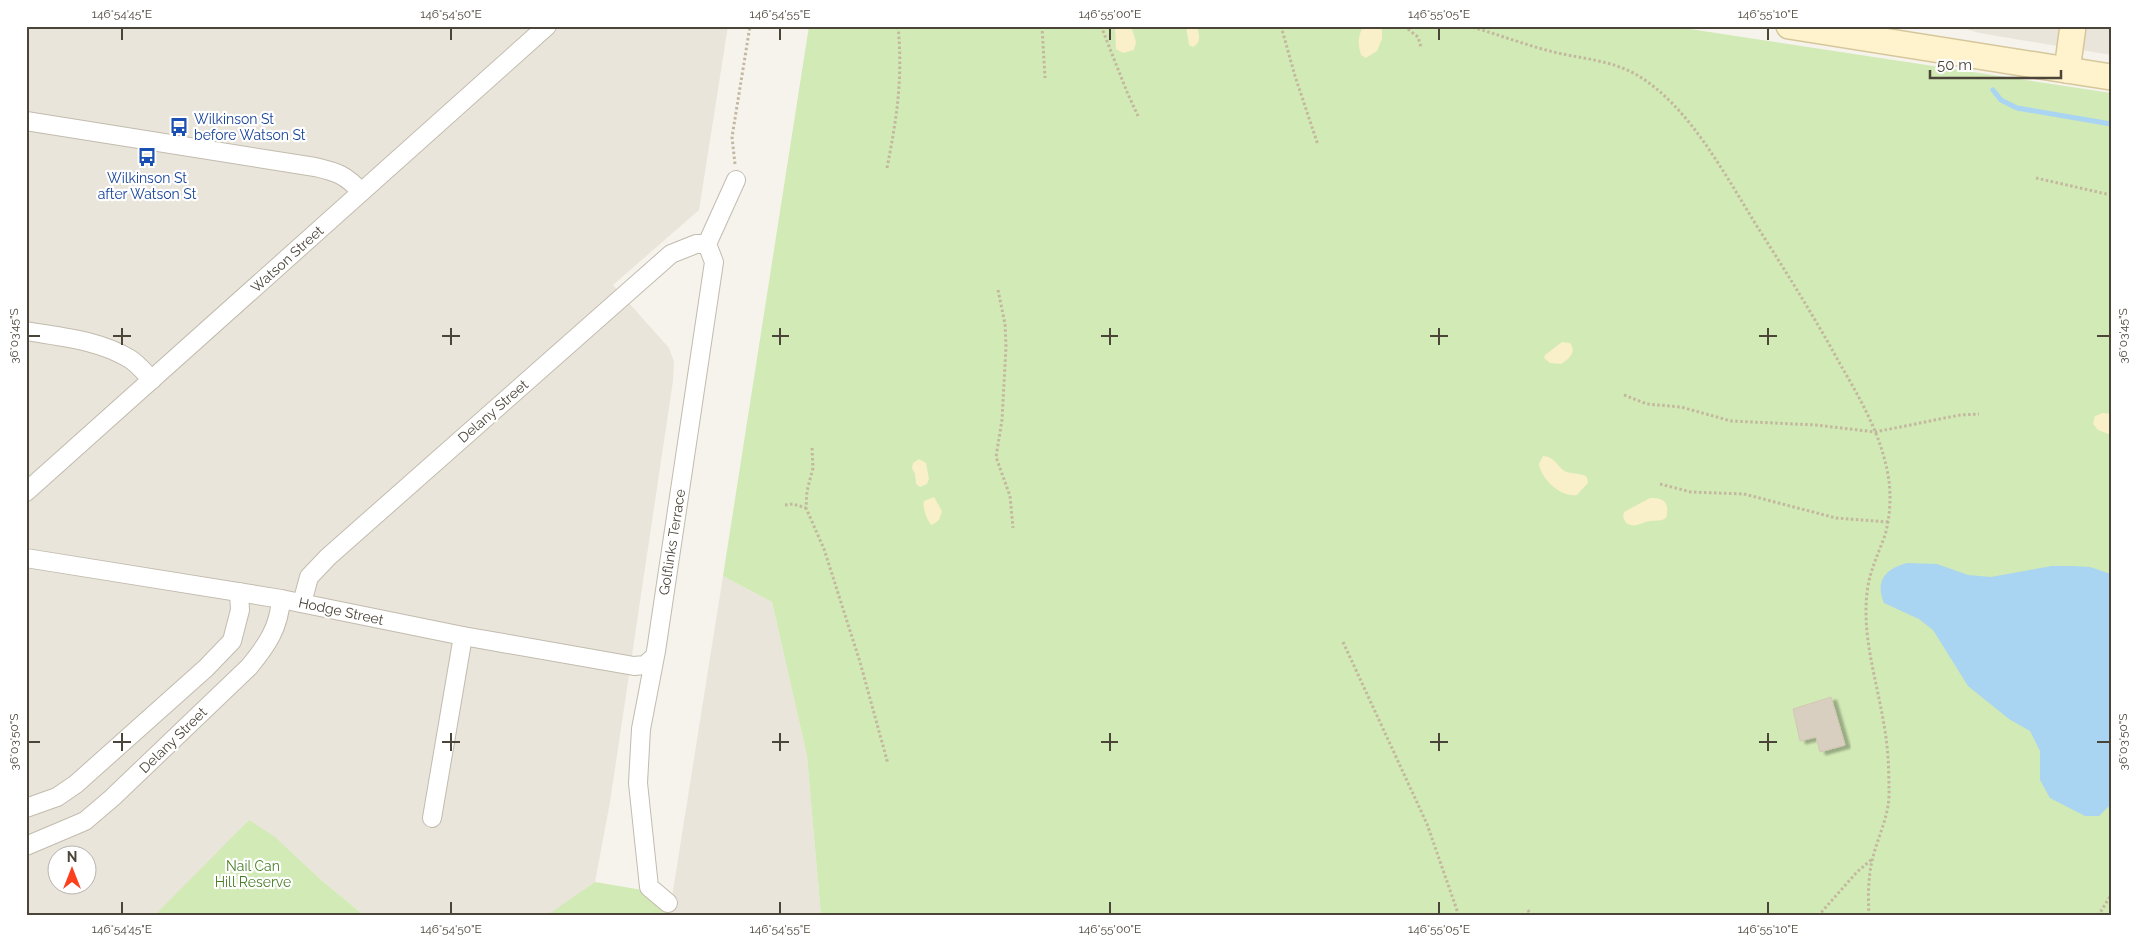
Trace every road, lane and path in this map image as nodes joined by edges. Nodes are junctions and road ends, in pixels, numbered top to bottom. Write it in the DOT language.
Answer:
graph roads {
  1 [pos="547,26"];
  2 [pos="750,26"];
  3 [pos="898,26"];
  4 [pos="1042,26"];
  5 [pos="1102,26"];
  6 [pos="1281,26"];
  7 [pos="1404,26"];
  8 [pos="1468,26"];
  9 [pos="1789,26"];
  10 [pos="2074,26"];
  11 [pos="1420,47"];
  12 [pos="2067,70"];
  13 [pos="2111,77"];
  14 [pos="1045,78"];
  15 [pos="1138,116"];
  16 [pos="26,121"];
  17 [pos="1318,145"];
  18 [pos="887,168"];
  19 [pos="2036,178"];
  20 [pos="736,180"];
  21 [pos="361,192"];
  22 [pos="2111,195"];
  23 [pos="707,244"];
  24 [pos="998,290"];
  25 [pos="26,331"];
  26 [pos="152,380"];
  27 [pos="1624,395"];
  28 [pos="1979,414"];
  29 [pos="1876,432"];
  30 [pos="812,448"];
  31 [pos="1660,484"];
  32 [pos="26,492"];
  33 [pos="785,505"];
  34 [pos="806,508"];
  35 [pos="1888,522"];
  36 [pos="1013,528"];
  37 [pos="26,558"];
  38 [pos="239,592"];
  39 [pos="281,599"];
  40 [pos="302,603"];
  41 [pos="463,636"];
  42 [pos="1343,642"];
  43 [pos="653,658"];
  44 [pos="888,764"];
  45 [pos="26,808"];
  46 [pos="432,818"];
  47 [pos="26,846"];
  48 [pos="1872,860"];
  49 [pos="2111,896"];
  50 [pos="668,903"];
  51 [pos="1528,910"];
  52 [pos="1459,916"];
  53 [pos="1531,916"];
  54 [pos="1818,916"];
  55 [pos="1868,916"];
  56 [pos="2098,916"];
  1 -- 21 [label="street, Watson Street"];
  2 -- 20 [label="path"];
  3 -- 18 [label="path"];
  4 -- 14 [label="path"];
  5 -- 15 [label="path"];
  6 -- 17 [label="path"];
  7 -- 11 [label="path"];
  8 -- 29 [label="path"];
  9 -- 12 [label="street"];
  10 -- 12 [label="street"];
  12 -- 13 [label="street"];
  16 -- 21 [label="street"];
  19 -- 22 [label="path"];
  20 -- 23 [label="street"];
  21 -- 26 [label="street, Watson Street"];
  23 -- 40 [label="street, Delany Street"];
  23 -- 43 [label="street, Golflinks Terrace"];
  24 -- 36 [label="path"];
  25 -- 26 [label="street"];
  26 -- 32 [label="street, Watson Street"];
  27 -- 29 [label="path"];
  28 -- 29 [label="path"];
  29 -- 35 [label="path"];
  30 -- 34 [label="path"];
  31 -- 35 [label="path"];
  33 -- 34 [label="path"];
  34 -- 44 [label="path"];
  35 -- 48 [label="path"];
  37 -- 38 [label="street, Hodge Street"];
  38 -- 39 [label="street, Hodge Street"];
  38 -- 45 [label="street"];
  39 -- 40 [label="street, Hodge Street"];
  39 -- 47 [label="street, Delany Street"];
  40 -- 41 [label="street, Hodge Street"];
  41 -- 43 [label="street, Hodge Street"];
  41 -- 46 [label="street"];
  42 -- 52 [label="path"];
  43 -- 50 [label="street, Golflinks Terrace"];
  48 -- 54 [label="path"];
  48 -- 55 [label="path"];
  49 -- 56 [label="path"];
  51 -- 53 [label="path"];
}
